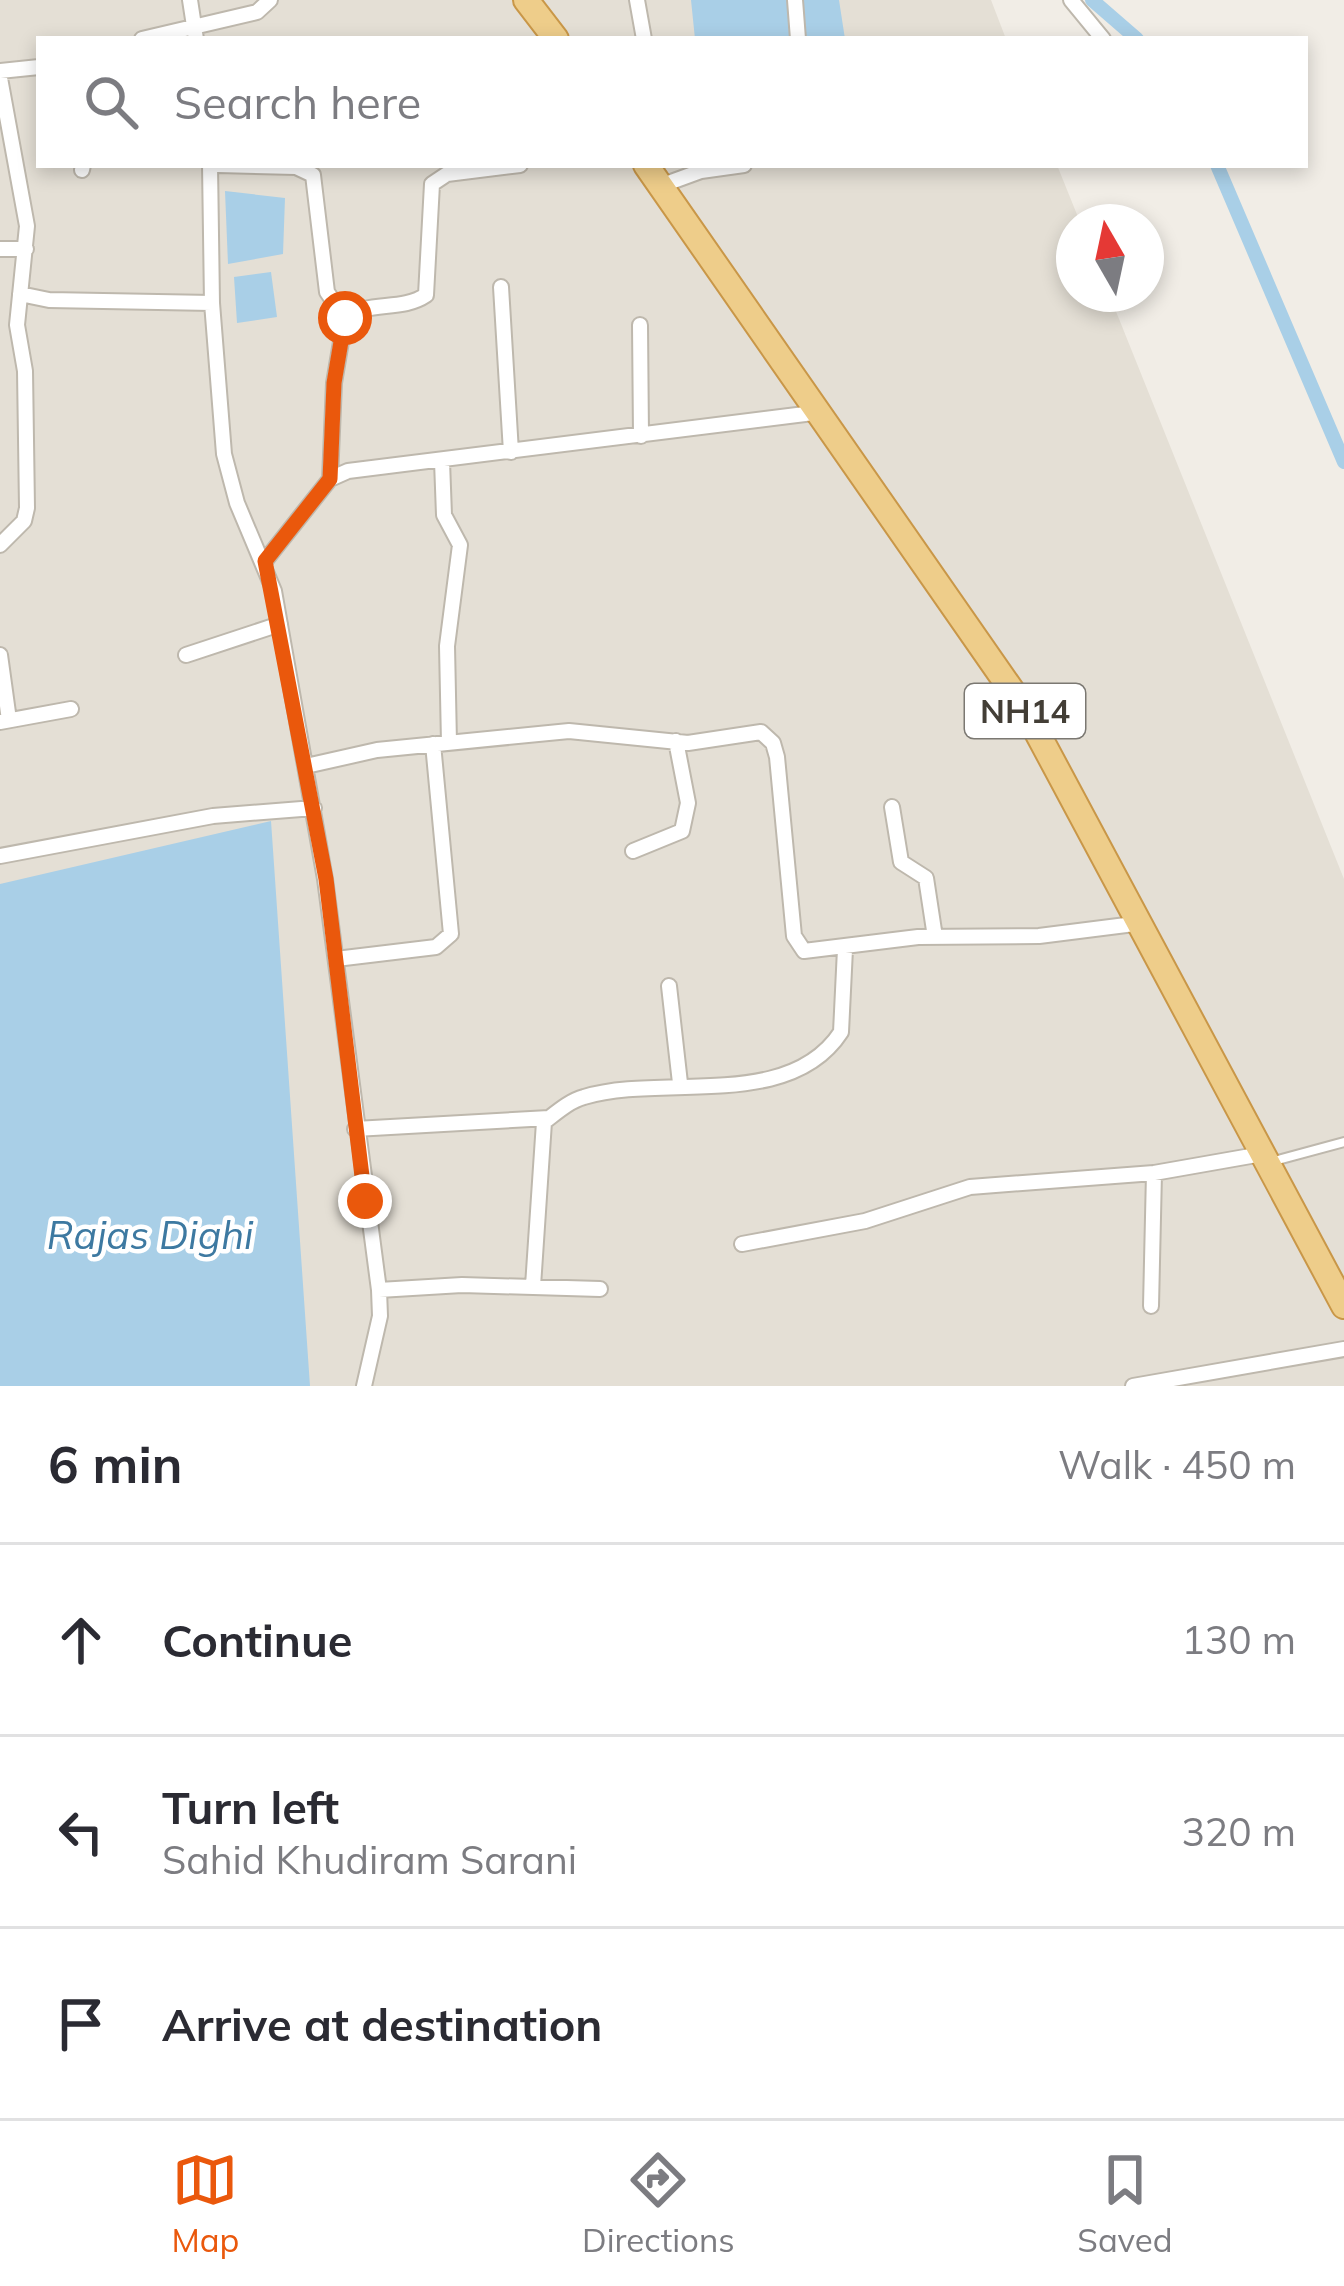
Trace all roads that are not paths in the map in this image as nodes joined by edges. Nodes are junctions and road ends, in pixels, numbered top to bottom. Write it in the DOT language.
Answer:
graph roads {
  1 [pos="190,0"];
  2 [pos="270,0"];
  3 [pos="526,0"];
  4 [pos="638,0"];
  5 [pos="795,0"];
  6 [pos="1071,0"];
  7 [pos="195,32"];
  8 [pos="165,36"];
  9 [pos="554,36"];
  10 [pos="644,36"];
  11 [pos="798,36"];
  12 [pos="1101,36"];
  13 [pos="36,68"];
  14 [pos="0,75"];
  15 [pos="214,168"];
  16 [pos="300,168"];
  17 [pos="501,168"];
  18 [pos="722,168"];
  19 [pos="653,176"];
  20 [pos="0,249"];
  21 [pos="26,249"];
  22 [pos="501,287"];
  23 [pos="20,294"];
  24 [pos="212,303"];
  25 [pos="345,318"];
  26 [pos="640,325"];
  27 [pos="821,412"];
  28 [pos="640,436"];
  29 [pos="511,452"];
  30 [pos="442,461"];
  31 [pos="330,479"];
  32 [pos="0,544"];
  33 [pos="265,561"];
  34 [pos="280,623"];
  35 [pos="0,655"];
  36 [pos="186,655"];
  37 [pos="71,709"];
  38 [pos="5,721"];
  39 [pos="676,741"];
  40 [pos="441,744"];
  41 [pos="305,766"];
  42 [pos="314,808"];
  43 [pos="892,808"];
  44 [pos="633,851"];
  45 [pos="0,856"];
  46 [pos="1142,923"];
  47 [pos="935,938"];
  48 [pos="845,949"];
  49 [pos="336,959"];
  50 [pos="669,986"];
  51 [pos="680,1083"];
  52 [pos="549,1118"];
  53 [pos="355,1129"];
  54 [pos="1344,1142"];
  55 [pos="1265,1158"];
  56 [pos="1154,1173"];
  57 [pos="742,1244"];
  58 [pos="533,1286"];
  59 [pos="600,1288"];
  60 [pos="379,1291"];
  61 [pos="1341,1301"];
  62 [pos="1151,1306"];
  63 [pos="1344,1349"];
  64 [pos="364,1386"];
  65 [pos="1133,1386"];
  1 -- 7 [label="street"];
  2 -- 7 [label="street"];
  3 -- 9 [label="highway"];
  4 -- 10 [label="street"];
  5 -- 11 [label="street"];
  6 -- 12 [label="street"];
  7 -- 8 [label="street"];
  13 -- 14 [label="street"];
  14 -- 21 [label="street"];
  15 -- 24 [label="street"];
  16 -- 25 [label="street"];
  17 -- 25 [label="street"];
  18 -- 19 [label="street"];
  19 -- 27 [label="highway, NH14"];
  20 -- 21 [label="street"];
  21 -- 23 [label="street"];
  22 -- 29 [label="street"];
  23 -- 24 [label="street"];
  23 -- 32 [label="street"];
  24 -- 33 [label="street"];
  25 -- 31 [label="street"];
  26 -- 28 [label="street"];
  27 -- 28 [label="street"];
  27 -- 46 [label="highway, NH14"];
  28 -- 29 [label="street"];
  29 -- 30 [label="street"];
  30 -- 31 [label="street"];
  30 -- 40 [label="street"];
  31 -- 33 [label="street"];
  33 -- 34 [label="street"];
  34 -- 36 [label="street"];
  34 -- 41 [label="street"];
  35 -- 38 [label="street"];
  37 -- 38 [label="street"];
  39 -- 40 [label="street"];
  39 -- 44 [label="street"];
  39 -- 48 [label="street"];
  40 -- 41 [label="street"];
  40 -- 49 [label="street"];
  41 -- 42 [label="street"];
  42 -- 45 [label="street"];
  42 -- 49 [label="street"];
  43 -- 47 [label="street"];
  46 -- 47 [label="street"];
  46 -- 55 [label="highway, NH14"];
  47 -- 48 [label="street"];
  48 -- 51 [label="street"];
  49 -- 53 [label="street"];
  50 -- 51 [label="street"];
  51 -- 52 [label="street"];
  52 -- 53 [label="street"];
  52 -- 58 [label="street"];
  53 -- 60 [label="street"];
  54 -- 55 [label="lane"];
  55 -- 56 [label="street"];
  55 -- 61 [label="highway, NH14"];
  56 -- 57 [label="street"];
  56 -- 62 [label="street"];
  58 -- 59 [label="street"];
  58 -- 60 [label="street"];
  60 -- 64 [label="street"];
  63 -- 65 [label="street"];
}
